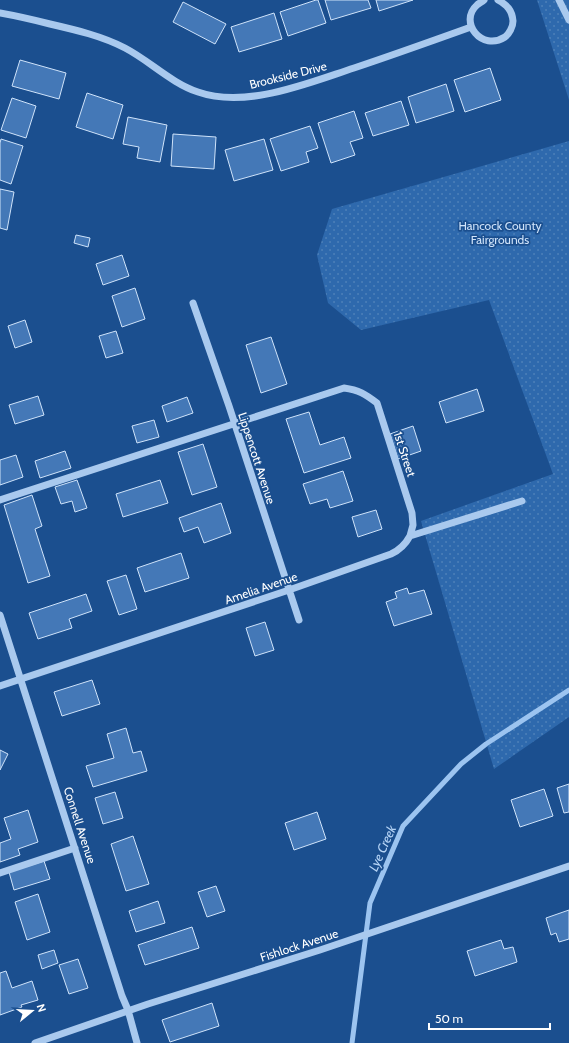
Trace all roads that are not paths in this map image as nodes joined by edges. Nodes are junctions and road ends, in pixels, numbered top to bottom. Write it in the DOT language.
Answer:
graph roads {
  1 [pos="484,0"];
  2 [pos="498,0"];
  3 [pos="559,0"];
  4 [pos="0,13"];
  5 [pos="569,20"];
  6 [pos="471,27"];
  7 [pos="193,303"];
  8 [pos="234,424"];
  9 [pos="0,500"];
  10 [pos="522,501"];
  11 [pos="410,536"];
  12 [pos="289,590"];
  13 [pos="0,615"];
  14 [pos="299,620"];
  15 [pos="21,679"];
  16 [pos="0,686"];
  17 [pos="76,848"];
  18 [pos="569,866"];
  19 [pos="0,873"];
  20 [pos="128,1010"];
  21 [pos="35,1043"];
  22 [pos="137,1043"];
  1 -- 6 [label="street"];
  2 -- 6 [label="street"];
  3 -- 5 [label="street"];
  4 -- 6 [label="street, Brookside Drive"];
  7 -- 8 [label="street, Lippencott Avenue"];
  8 -- 9 [label="street"];
  8 -- 11 [label="street, 1st Street"];
  8 -- 12 [label="street, Lippencott Avenue"];
  10 -- 11 [label="street, Amelia Avenue"];
  11 -- 12 [label="street, Amelia Avenue"];
  12 -- 14 [label="street, Lippencott Avenue"];
  12 -- 15 [label="street, Amelia Avenue"];
  13 -- 15 [label="street, Connell Avenue"];
  15 -- 16 [label="street, Amelia Avenue"];
  15 -- 17 [label="street, Connell Avenue"];
  17 -- 19 [label="street"];
  17 -- 20 [label="street, Connell Avenue"];
  18 -- 20 [label="street, Fishlock Avenue"];
  20 -- 21 [label="street, Fishlock Avenue"];
  20 -- 22 [label="street, Connell Avenue"];
}
